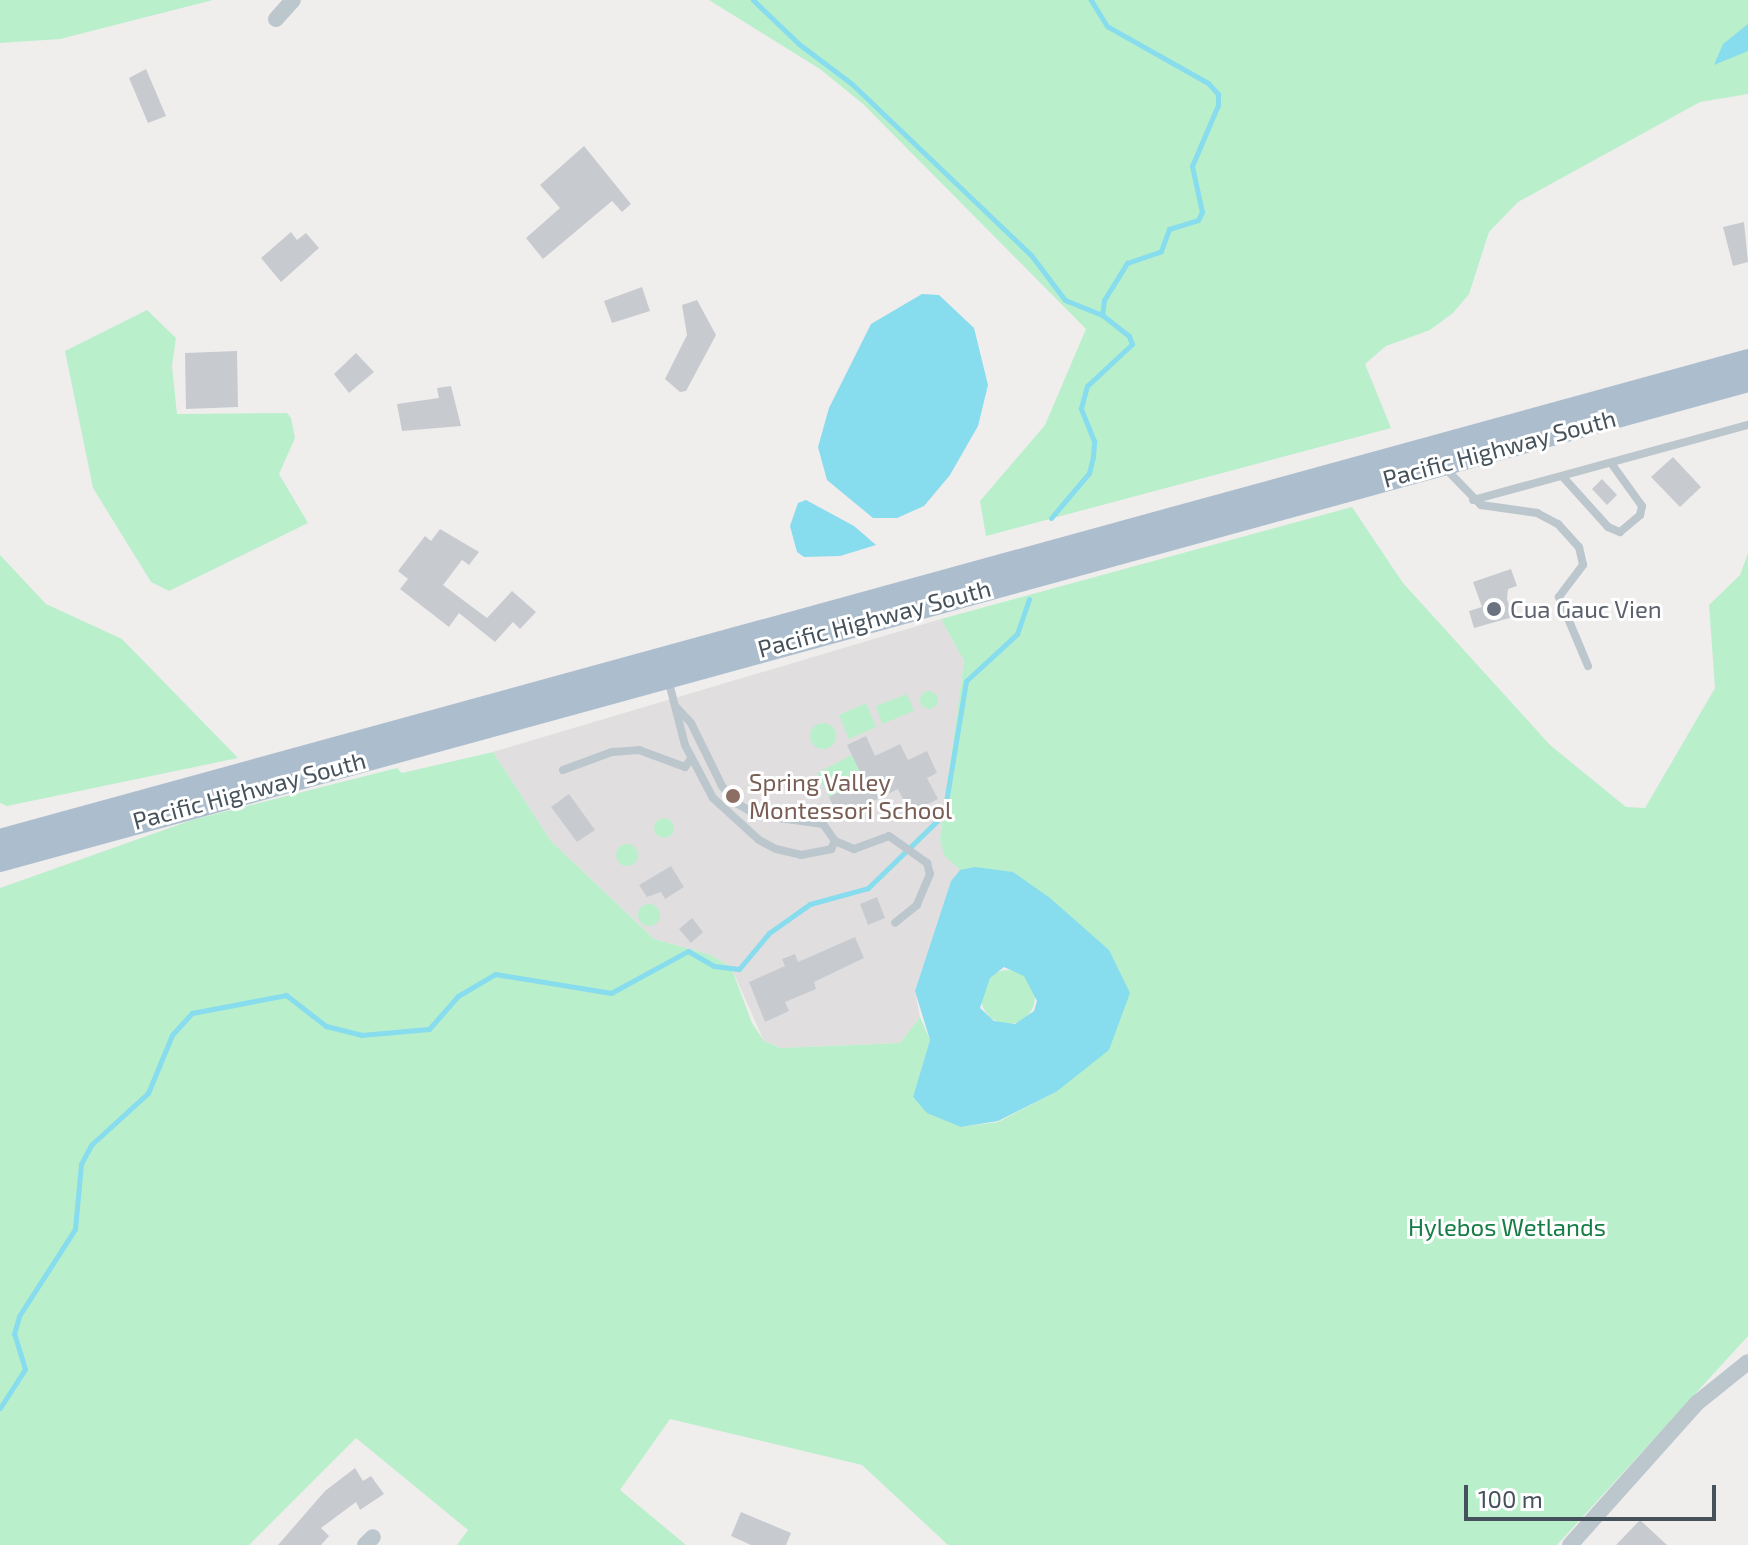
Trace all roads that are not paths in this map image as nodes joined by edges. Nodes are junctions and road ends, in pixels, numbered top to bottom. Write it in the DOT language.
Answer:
graph roads {
  1 [pos="293,0"];
  2 [pos="276,19"];
  3 [pos="1748,361"];
  4 [pos="1748,380"];
  5 [pos="1748,425"];
  6 [pos="1441,463"];
  7 [pos="1611,463"];
  8 [pos="1563,477"];
  9 [pos="1473,500"];
  10 [pos="1588,666"];
  11 [pos="667,675"];
  12 [pos="676,707"];
  13 [pos="691,759"];
  14 [pos="563,770"];
  15 [pos="0,841"];
  16 [pos="835,841"];
  17 [pos="0,860"];
  18 [pos="895,923"];
  19 [pos="1748,1362"];
  20 [pos="1570,1545"];
  1 -- 2 [label="street"];
  3 -- 15 [label="main road, Pacific Highway South"];
  4 -- 6 [label="main road, Pacific Highway South"];
  5 -- 7 [label="lane"];
  6 -- 9 [label="lane"];
  6 -- 11 [label="main road, Pacific Highway South"];
  7 -- 8 [label="lane"];
  7 -- 8 [label="lane"];
  8 -- 9 [label="lane"];
  9 -- 10 [label="lane"];
  11 -- 12 [label="lane"];
  11 -- 17 [label="main road, Pacific Highway South"];
  12 -- 13 [label="lane"];
  12 -- 16 [label="lane"];
  13 -- 14 [label="lane"];
  13 -- 16 [label="lane"];
  16 -- 18 [label="lane"];
  19 -- 20 [label="street"];
}
